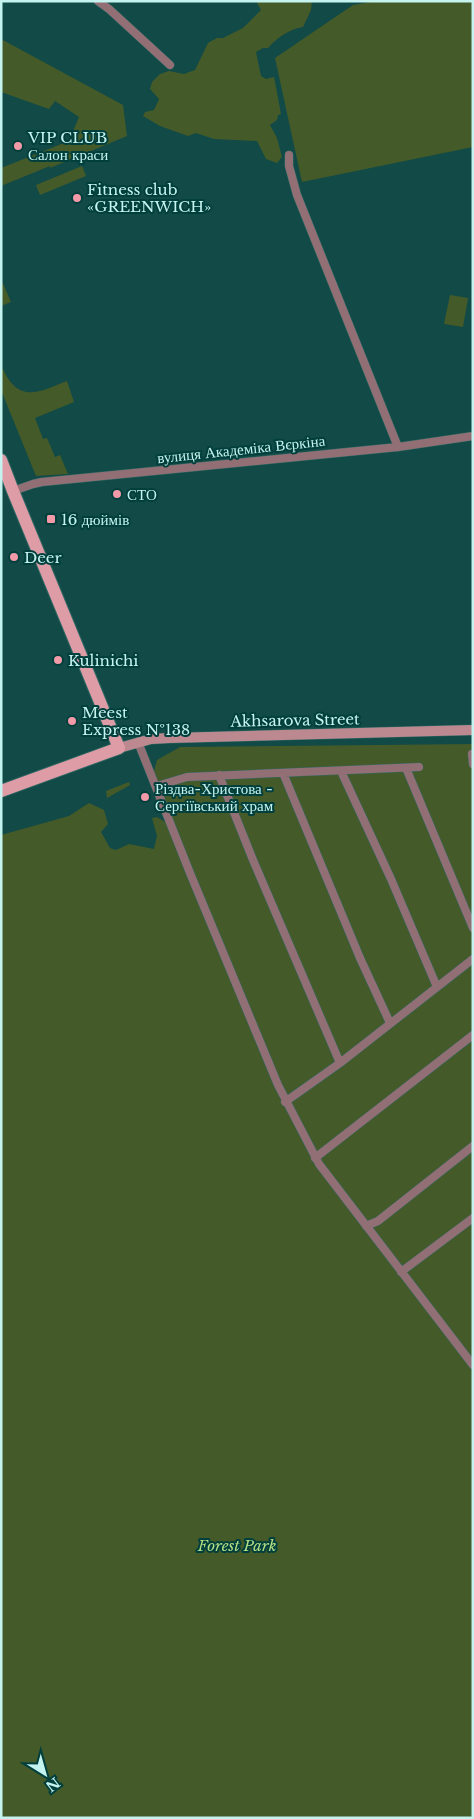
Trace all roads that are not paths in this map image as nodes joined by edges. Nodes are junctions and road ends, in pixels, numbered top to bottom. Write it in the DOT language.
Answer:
graph roads {
  1 [pos="98,1"];
  2 [pos="170,65"];
  3 [pos="289,155"];
  4 [pos="473,436"];
  5 [pos="398,447"];
  6 [pos="1,460"];
  7 [pos="13,491"];
  8 [pos="473,730"];
  9 [pos="138,742"];
  10 [pos="120,748"];
  11 [pos="472,754"];
  12 [pos="473,764"];
  13 [pos="419,767"];
  14 [pos="406,768"];
  15 [pos="341,771"];
  16 [pos="283,773"];
  17 [pos="218,775"];
  18 [pos="156,786"];
  19 [pos="1,791"];
  20 [pos="473,928"];
  21 [pos="473,959"];
  22 [pos="436,987"];
  23 [pos="390,1023"];
  24 [pos="473,1035"];
  25 [pos="340,1063"];
  26 [pos="285,1102"];
  27 [pos="473,1146"];
  28 [pos="315,1158"];
  29 [pos="473,1218"];
  30 [pos="366,1226"];
  31 [pos="402,1272"];
  32 [pos="473,1365"];
  1 -- 2 [label="street"];
  3 -- 5 [label="street"];
  4 -- 5 [label="street, вулиця Академіка Вєркіна"];
  5 -- 7 [label="street, вулиця Академіка Вєркіна"];
  6 -- 7 [label="main road"];
  7 -- 10 [label="main road"];
  8 -- 9 [label="main road, Akhsarova Street"];
  9 -- 10 [label="main road, Akhsarova Street"];
  9 -- 18 [label="street"];
  10 -- 19 [label="main road"];
  11 -- 12 [label="street"];
  13 -- 14 [label="street"];
  14 -- 15 [label="street"];
  14 -- 20 [label="street"];
  15 -- 16 [label="street"];
  15 -- 22 [label="street"];
  16 -- 17 [label="street"];
  16 -- 23 [label="street"];
  17 -- 18 [label="street"];
  17 -- 25 [label="street"];
  18 -- 26 [label="street"];
  21 -- 22 [label="street"];
  22 -- 23 [label="street"];
  23 -- 25 [label="street"];
  24 -- 28 [label="street"];
  25 -- 26 [label="street"];
  26 -- 28 [label="street"];
  27 -- 30 [label="street"];
  28 -- 30 [label="street"];
  29 -- 31 [label="street"];
  30 -- 31 [label="street"];
  31 -- 32 [label="street"];
}
